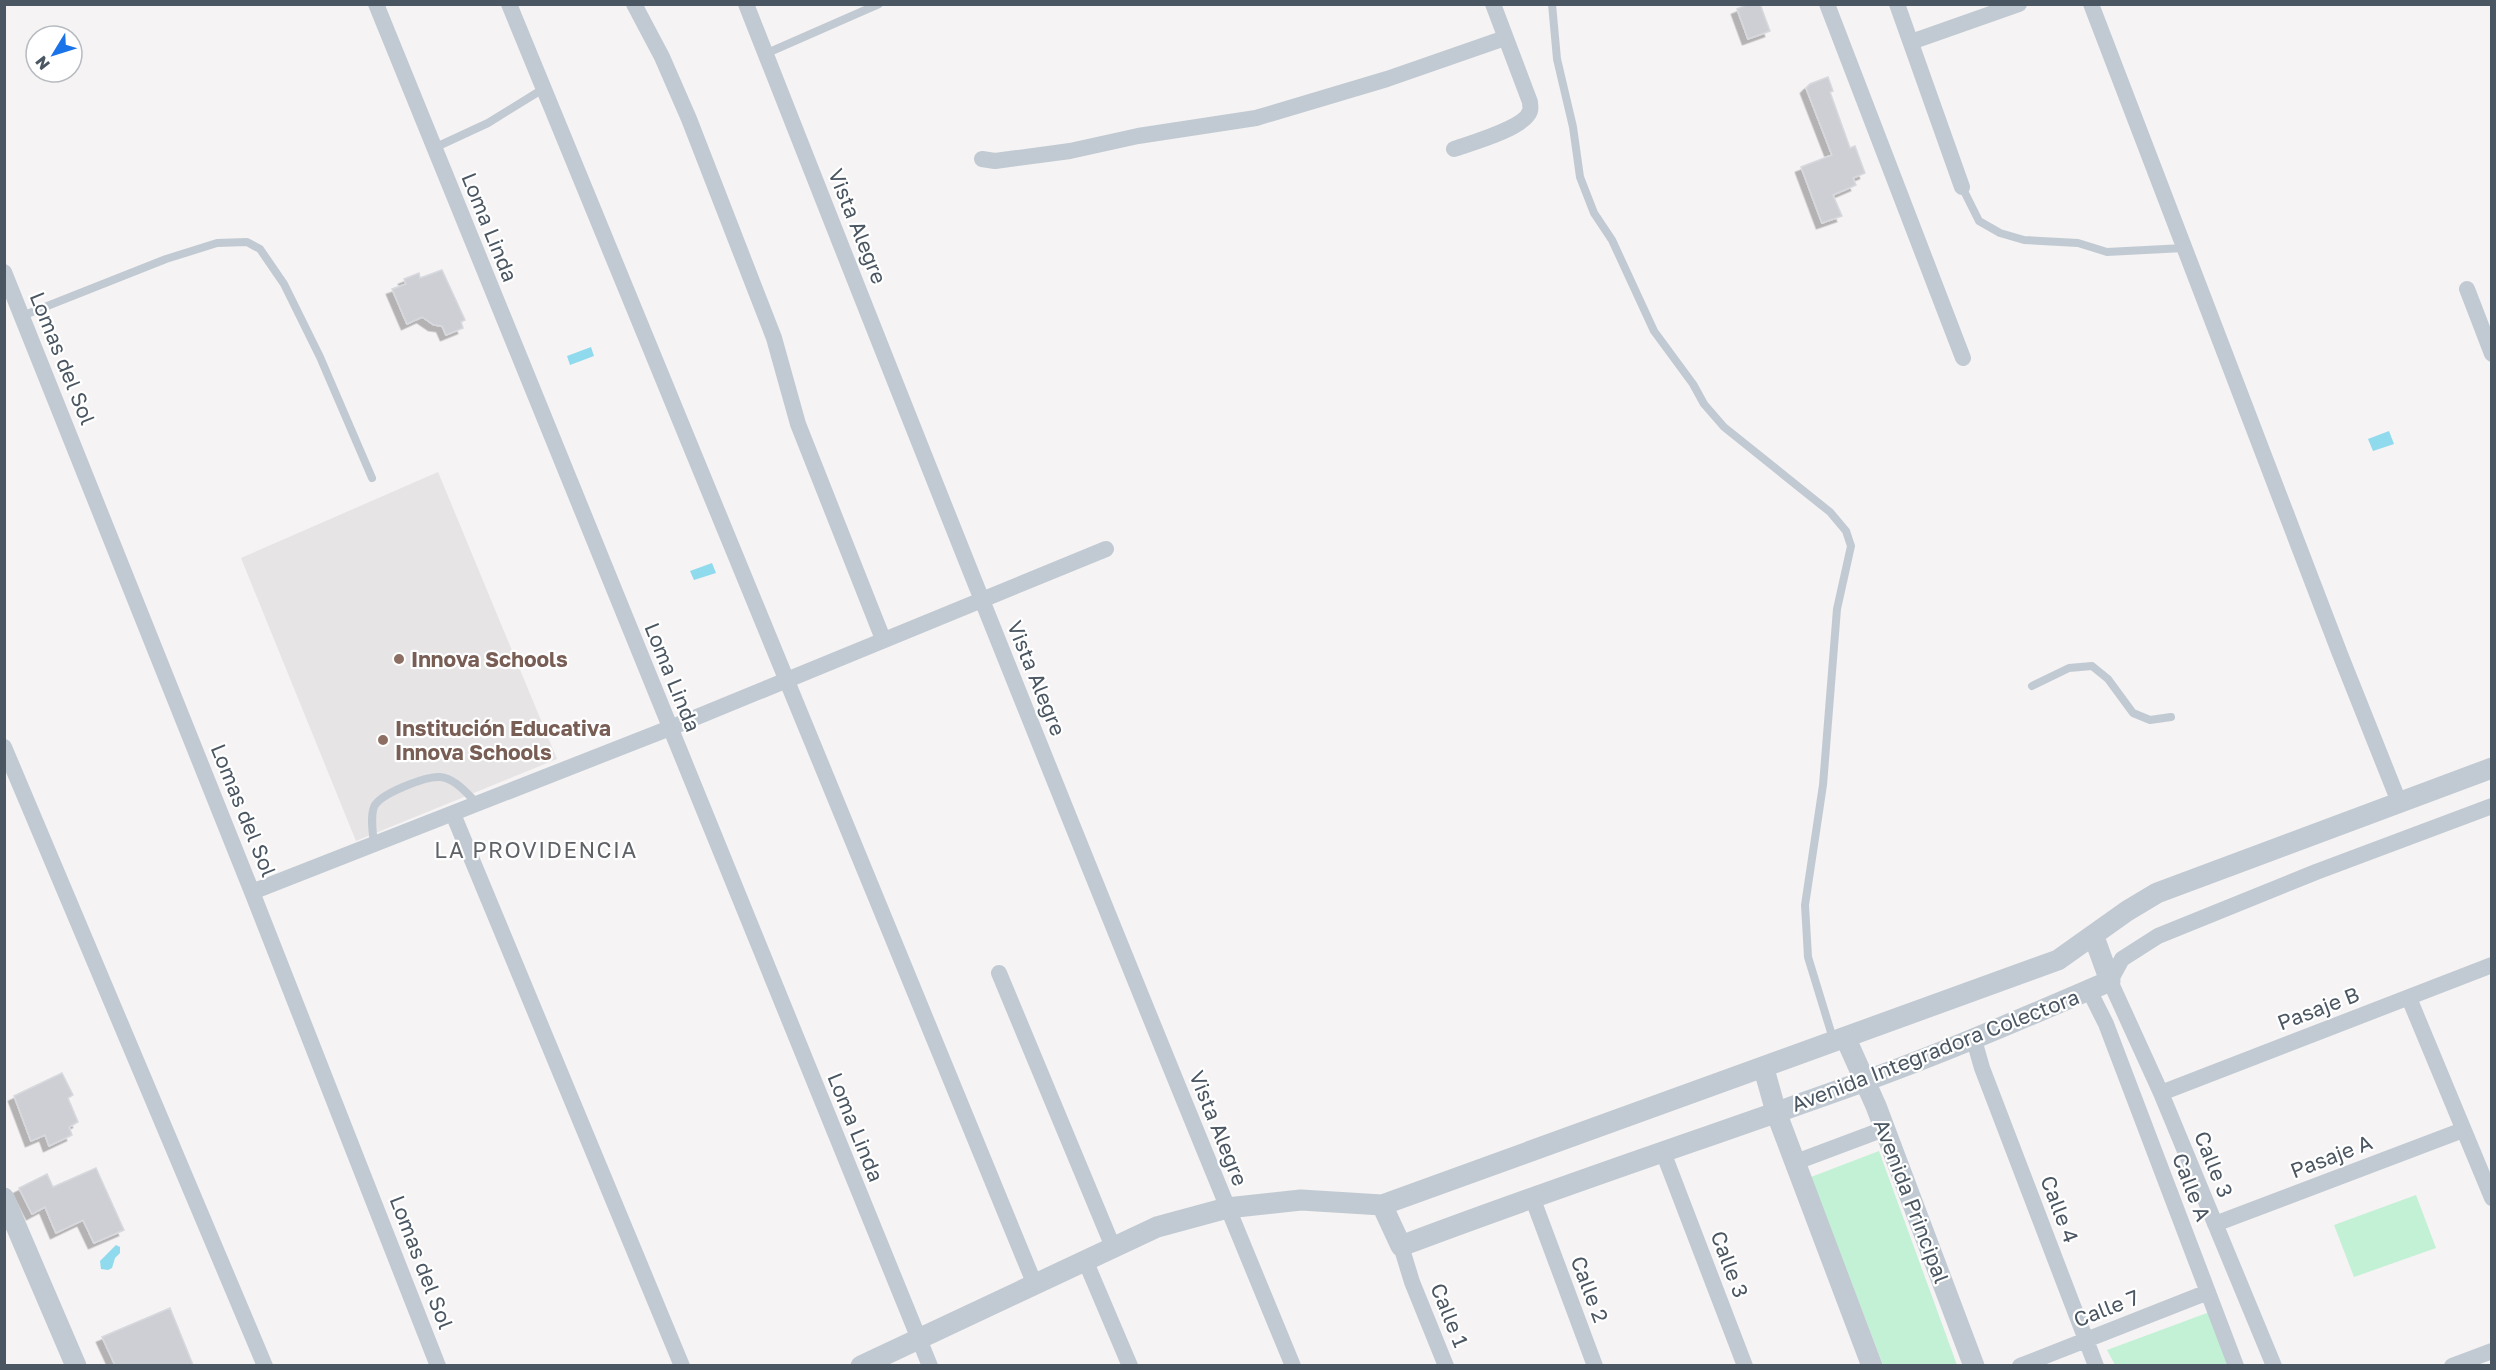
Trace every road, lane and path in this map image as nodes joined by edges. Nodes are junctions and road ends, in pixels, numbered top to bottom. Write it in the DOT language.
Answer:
graph roads {
  1 [pos="376,4"];
  2 [pos="510,4"];
  3 [pos="634,4"];
  4 [pos="746,4"];
  5 [pos="879,4"];
  6 [pos="1493,4"];
  7 [pos="1552,4"];
  8 [pos="1827,4"];
  9 [pos="1897,4"];
  10 [pos="2019,4"];
  11 [pos="2091,4"];
  12 [pos="1506,38"];
  13 [pos="1911,42"];
  14 [pos="765,54"];
  15 [pos="543,89"];
  16 [pos="434,148"];
  17 [pos="1454,149"];
  18 [pos="982,159"];
  19 [pos="1962,187"];
  20 [pos="2184,248"];
  21 [pos="4,272"];
  22 [pos="2467,289"];
  23 [pos="22,316"];
  24 [pos="2492,354"];
  25 [pos="1963,358"];
  26 [pos="372,478"];
  27 [pos="1106,549"];
  28 [pos="981,600"];
  29 [pos="883,639"];
  30 [pos="788,680"];
  31 [pos="2032,686"];
  32 [pos="2171,717"];
  33 [pos="670,728"];
  34 [pos="4,747"];
  35 [pos="2492,768"];
  36 [pos="2399,802"];
  37 [pos="478,804"];
  38 [pos="2492,806"];
  39 [pos="453,814"];
  40 [pos="374,845"];
  41 [pos="252,892"];
  42 [pos="2094,937"];
  43 [pos="2492,965"];
  44 [pos="999,973"];
  45 [pos="2110,981"];
  46 [pos="2089,990"];
  47 [pos="2409,998"];
  48 [pos="1974,1040"];
  49 [pos="1840,1041"];
  50 [pos="1764,1069"];
  51 [pos="1863,1082"];
  52 [pos="2161,1093"];
  53 [pos="1776,1112"];
  54 [pos="1884,1129"];
  55 [pos="2463,1130"];
  56 [pos="1664,1152"];
  57 [pos="1796,1162"];
  58 [pos="1532,1197"];
  59 [pos="4,1198"];
  60 [pos="2492,1198"];
  61 [pos="1382,1205"];
  62 [pos="1227,1208"];
  63 [pos="2215,1224"];
  64 [pos="1401,1246"];
  65 [pos="1113,1247"];
  66 [pos="1085,1260"];
  67 [pos="1035,1285"];
  68 [pos="2208,1292"];
  69 [pos="918,1338"];
  70 [pos="2086,1340"];
  71 [pos="2492,1352"];
  72 [pos="76,1365"];
  73 [pos="265,1365"];
  74 [pos="438,1365"];
  75 [pos="682,1365"];
  76 [pos="861,1365"];
  77 [pos="930,1365"];
  78 [pos="1130,1365"];
  79 [pos="1293,1365"];
  80 [pos="1446,1365"];
  81 [pos="1595,1365"];
  82 [pos="1745,1365"];
  83 [pos="1872,1365"];
  84 [pos="1974,1365"];
  85 [pos="2020,1365"];
  86 [pos="2096,1365"];
  87 [pos="2236,1365"];
  88 [pos="2274,1365"];
  89 [pos="2452,1365"];
  1 -- 16 [label="street, Loma Linda"];
  2 -- 15 [label="street"];
  3 -- 29 [label="street"];
  4 -- 14 [label="street, Vista Alegre"];
  5 -- 14 [label="lane"];
  6 -- 12 [label="street"];
  7 -- 49 [label="lane"];
  8 -- 25 [label="street"];
  9 -- 13 [label="street"];
  10 -- 13 [label="street"];
  11 -- 20 [label="street"];
  12 -- 17 [label="street"];
  12 -- 18 [label="street"];
  13 -- 19 [label="street"];
  14 -- 28 [label="street, Vista Alegre"];
  15 -- 16 [label="lane"];
  15 -- 30 [label="street"];
  16 -- 33 [label="street, Loma Linda"];
  19 -- 20 [label="lane"];
  20 -- 36 [label="street"];
  21 -- 23 [label="street, Lomas del Sol"];
  22 -- 24 [label="street"];
  23 -- 26 [label="lane"];
  23 -- 41 [label="street, Lomas del Sol"];
  27 -- 28 [label="street"];
  28 -- 29 [label="street"];
  28 -- 62 [label="street, Vista Alegre"];
  29 -- 30 [label="street"];
  30 -- 33 [label="street"];
  30 -- 67 [label="street"];
  31 -- 32 [label="lane"];
  33 -- 37 [label="street"];
  33 -- 69 [label="street, Loma Linda"];
  34 -- 73 [label="street"];
  35 -- 36 [label="street, Avenida Integradora Colectora"];
  36 -- 42 [label="street, Avenida Integradora Colectora"];
  37 -- 39 [label="street"];
  37 -- 40 [label="lane"];
  38 -- 45 [label="street"];
  39 -- 40 [label="street"];
  39 -- 75 [label="street"];
  40 -- 41 [label="street"];
  41 -- 74 [label="street, Lomas del Sol"];
  42 -- 45 [label="street"];
  42 -- 49 [label="street, Avenida Integradora Colectora"];
  43 -- 47 [label="street, Pasaje B"];
  44 -- 65 [label="street"];
  45 -- 46 [label="street, Avenida Integradora Colectora"];
  45 -- 52 [label="street, Calle 3"];
  46 -- 48 [label="street, Avenida Integradora Colectora"];
  46 -- 68 [label="street, Calle A"];
  47 -- 52 [label="street, Pasaje B"];
  47 -- 55 [label="street"];
  48 -- 51 [label="street, Avenida Integradora Colectora"];
  48 -- 70 [label="street, Calle 4"];
  49 -- 50 [label="street, Avenida Integradora Colectora"];
  49 -- 51 [label="street, Avenida Principal"];
  50 -- 53 [label="street"];
  50 -- 61 [label="street, Avenida Integradora Colectora"];
  51 -- 53 [label="street, Avenida Integradora Colectora"];
  51 -- 54 [label="street, Avenida Principal"];
  52 -- 63 [label="street, Calle 3"];
  53 -- 56 [label="street, Avenida Integradora Colectora"];
  53 -- 57 [label="street"];
  54 -- 57 [label="street"];
  54 -- 84 [label="street, Avenida Principal"];
  55 -- 60 [label="street"];
  55 -- 63 [label="street, Pasaje A"];
  56 -- 58 [label="street, Avenida Integradora Colectora"];
  56 -- 82 [label="street, Calle 3"];
  57 -- 83 [label="street"];
  58 -- 64 [label="street, Avenida Integradora Colectora"];
  58 -- 81 [label="street, Calle 2"];
  59 -- 72 [label="street"];
  61 -- 62 [label="street, Avenida Integradora Colectora"];
  61 -- 64 [label="street"];
  62 -- 65 [label="street, Avenida Integradora Colectora"];
  62 -- 79 [label="street, Vista Alegre"];
  63 -- 88 [label="street, Calle 3"];
  64 -- 80 [label="street, Calle 1"];
  65 -- 66 [label="street, Avenida Integradora Colectora"];
  66 -- 67 [label="street, Avenida Integradora Colectora"];
  66 -- 78 [label="street"];
  67 -- 69 [label="street, Avenida Integradora Colectora"];
  68 -- 70 [label="street, Calle 7"];
  68 -- 87 [label="street, Calle A"];
  69 -- 76 [label="street, Avenida Integradora Colectora"];
  69 -- 77 [label="street, Loma Linda"];
  70 -- 85 [label="street, Calle 7"];
  70 -- 86 [label="street, Calle 4"];
  71 -- 89 [label="street"];
}
